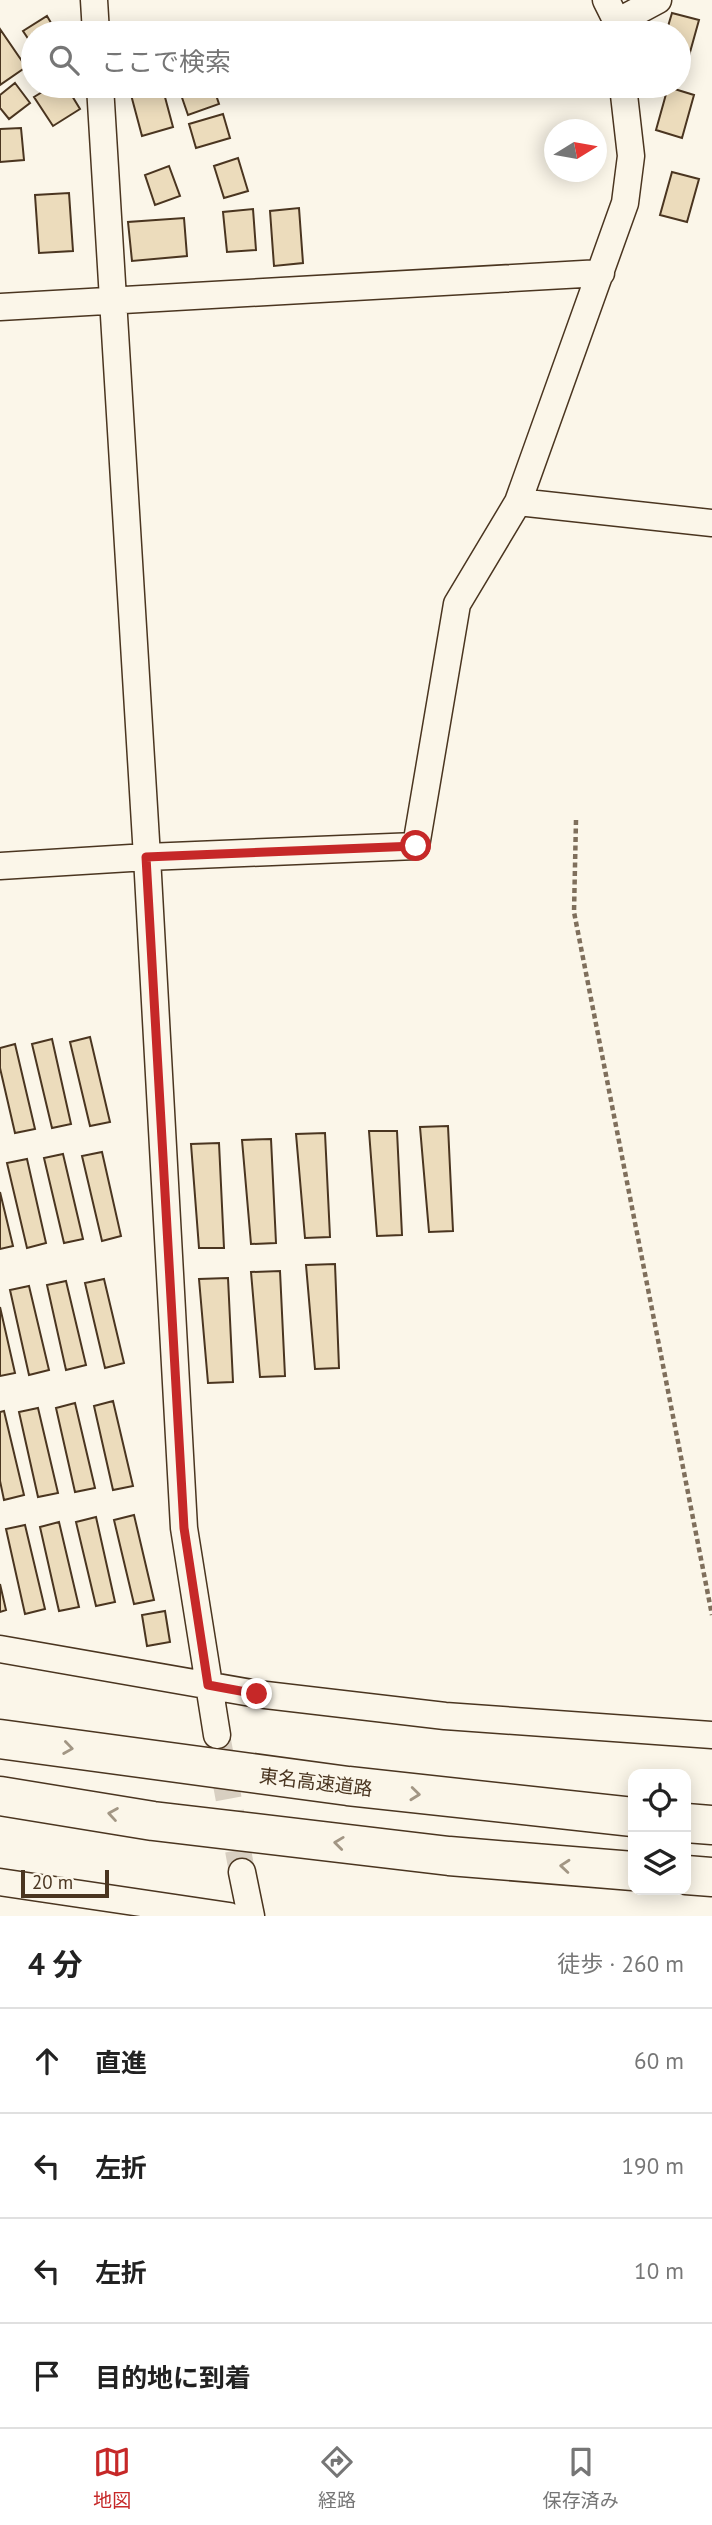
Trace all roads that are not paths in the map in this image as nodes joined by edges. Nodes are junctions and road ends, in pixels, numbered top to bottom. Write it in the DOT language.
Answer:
graph roads {
  1 [pos="94,0"];
  2 [pos="658,0"];
  3 [pos="613,18"];
  4 [pos="95,21"];
  5 [pos="101,98"];
  6 [pos="624,98"];
  7 [pos="601,273"];
  8 [pos="114,299"];
  9 [pos="0,307"];
  10 [pos="518,502"];
  11 [pos="712,523"];
  12 [pos="146,857"];
  13 [pos="0,866"];
  14 [pos="0,1649"];
  15 [pos="208,1685"];
  16 [pos="217,1735"];
  17 [pos="712,1735"];
  18 [pos="0,1738"];
  19 [pos="0,1796"];
  20 [pos="628,1816"];
  21 [pos="691,1823"];
  22 [pos="712,1825"];
  23 [pos="628,1871"];
  24 [pos="242,1872"];
  25 [pos="691,1875"];
  26 [pos="712,1877"];
  27 [pos="0,1882"];
  28 [pos="229,1916"];
  29 [pos="251,1916"];
  1 -- 4 [label="street"];
  2 -- 3 [label="street"];
  5 -- 8 [label="street"];
  6 -- 7 [label="street"];
  7 -- 8 [label="street"];
  7 -- 10 [label="street"];
  8 -- 9 [label="street"];
  8 -- 12 [label="street"];
  10 -- 11 [label="street"];
  10 -- 12 [label="street"];
  12 -- 13 [label="street"];
  12 -- 15 [label="street"];
  14 -- 15 [label="street"];
  15 -- 16 [label="street"];
  15 -- 17 [label="street"];
  18 -- 20 [label="highway, 東名高速道路, one-way"];
  23 -- 19 [label="highway, one-way"];
  21 -- 22 [label="highway"];
  24 -- 29 [label="street"];
  25 -- 26 [label="highway"];
  27 -- 28 [label="street"];
}
